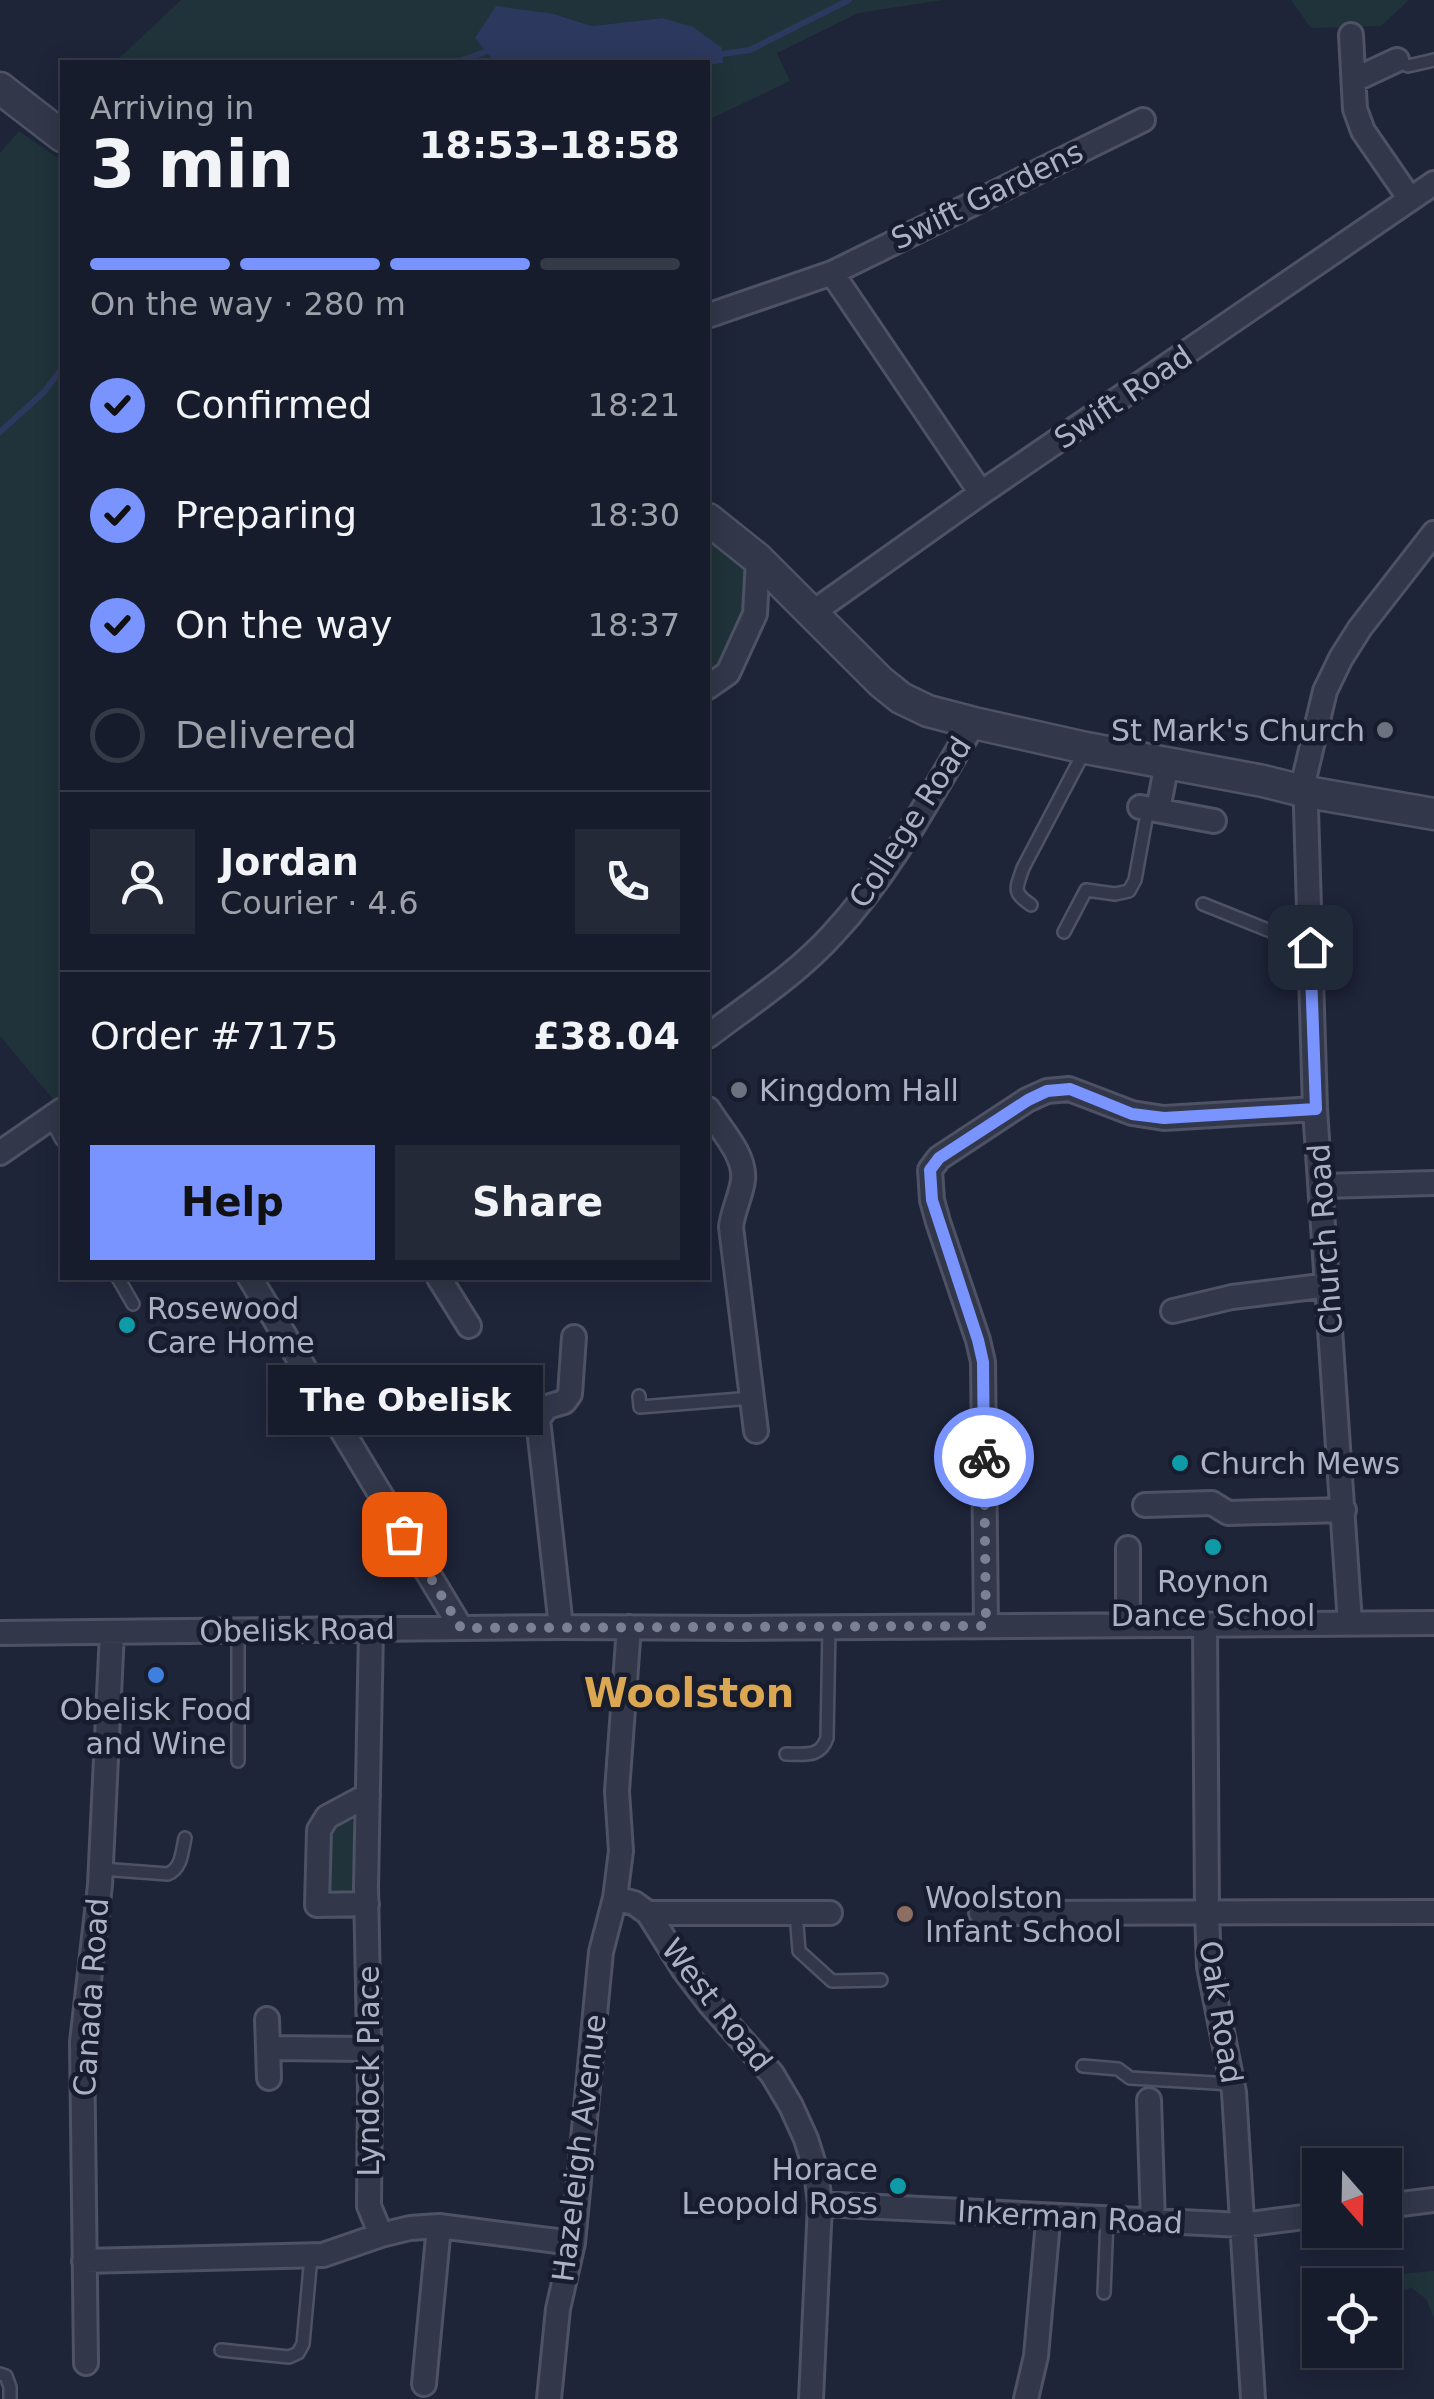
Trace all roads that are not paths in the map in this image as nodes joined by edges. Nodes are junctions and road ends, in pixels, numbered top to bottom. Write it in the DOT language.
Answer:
graph roads {
  1 [pos="1351,35"];
  2 [pos="1397,60"];
  3 [pos="1434,60"];
  4 [pos="1354,80"];
  5 [pos="0,88"];
  6 [pos="1143,120"];
  7 [pos="60,134"];
  8 [pos="1434,183"];
  9 [pos="1410,199"];
  10 [pos="832,272"];
  11 [pos="710,315"];
  12 [pos="981,493"];
  13 [pos="710,522"];
  14 [pos="1434,532"];
  15 [pos="758,559"];
  16 [pos="812,613"];
  17 [pos="710,686"];
  18 [pos="974,723"];
  19 [pos="1086,748"];
  20 [pos="1167,763"];
  21 [pos="1307,792"];
  22 [pos="1148,809"];
  23 [pos="1434,814"];
  24 [pos="1214,821"];
  25 [pos="1031,904"];
  26 [pos="1202,904"];
  27 [pos="1064,932"];
  28 [pos="1310,947"];
  29 [pos="710,1034"];
  30 [pos="1316,1109"];
  31 [pos="710,1112"];
  32 [pos="56,1114"];
  33 [pos="0,1154"];
  34 [pos="1434,1183"];
  35 [pos="1322,1186"];
  36 [pos="119,1280"];
  37 [pos="251,1280"];
  38 [pos="440,1280"];
  39 [pos="1328,1284"];
  40 [pos="133,1304"];
  41 [pos="1172,1311"];
  42 [pos="469,1326"];
  43 [pos="574,1337"];
  44 [pos="752,1398"];
  45 [pos="642,1422"];
  46 [pos="756,1431"];
  47 [pos="1145,1505"];
  48 [pos="1344,1510"];
  49 [pos="1128,1548"];
  50 [pos="1350,1623"];
  51 [pos="1434,1624"];
  52 [pos="1205,1625"];
  53 [pos="561,1626"];
  54 [pos="628,1626"];
  55 [pos="986,1626"];
  56 [pos="1128,1626"];
  57 [pos="829,1627"];
  58 [pos="461,1628"];
  59 [pos="371,1630"];
  60 [pos="112,1632"];
  61 [pos="238,1632"];
  62 [pos="0,1633"];
  63 [pos="786,1754"];
  64 [pos="238,1761"];
  65 [pos="368,1795"];
  66 [pos="185,1838"];
  67 [pos="100,1869"];
  68 [pos="616,1898"];
  69 [pos="366,1904"];
  70 [pos="1207,1912"];
  71 [pos="1434,1912"];
  72 [pos="648,1913"];
  73 [pos="830,1913"];
  74 [pos="981,1913"];
  75 [pos="796,1914"];
  76 [pos="881,1980"];
  77 [pos="267,2020"];
  78 [pos="268,2048"];
  79 [pos="370,2050"];
  80 [pos="1084,2066"];
  81 [pos="269,2078"];
  82 [pos="1232,2084"];
  83 [pos="1149,2100"];
  84 [pos="1434,2200"];
  85 [pos="820,2204"];
  86 [pos="1402,2204"];
  87 [pos="1302,2217"];
  88 [pos="1106,2220"];
  89 [pos="1153,2222"];
  90 [pos="1242,2225"];
  91 [pos="440,2226"];
  92 [pos="1047,2233"];
  93 [pos="381,2235"];
  94 [pos="573,2243"];
  95 [pos="311,2256"];
  96 [pos="84,2261"];
  97 [pos="1104,2294"];
  98 [pos="221,2350"];
  99 [pos="86,2363"];
  100 [pos="0,2374"];
  101 [pos="424,2384"];
  102 [pos="10,2399"];
  103 [pos="549,2399"];
  104 [pos="810,2399"];
  105 [pos="1026,2399"];
  106 [pos="1253,2399"];
  1 -- 4 [label="street"];
  2 -- 3 [label="lane"];
  2 -- 4 [label="street"];
  4 -- 9 [label="street"];
  5 -- 7 [label="street"];
  6 -- 10 [label="street, Swift Gardens"];
  8 -- 9 [label="street, Swift Road"];
  9 -- 12 [label="street, Swift Road"];
  10 -- 11 [label="street, Swift Gardens"];
  10 -- 12 [label="street"];
  12 -- 16 [label="street, Swift Road"];
  13 -- 15 [label="street"];
  14 -- 21 [label="street, Church Road"];
  15 -- 16 [label="street"];
  15 -- 17 [label="street"];
  16 -- 18 [label="street"];
  18 -- 19 [label="street"];
  18 -- 29 [label="street, College Road"];
  19 -- 20 [label="street"];
  19 -- 25 [label="lane"];
  20 -- 21 [label="street"];
  20 -- 22 [label="street"];
  21 -- 23 [label="street"];
  21 -- 28 [label="street, Church Road"];
  22 -- 24 [label="street"];
  22 -- 27 [label="lane"];
  26 -- 28 [label="lane"];
  28 -- 30 [label="street, Church Road"];
  30 -- 35 [label="street, Church Road"];
  30 -- 55 [label="street"];
  31 -- 44 [label="street"];
  32 -- 33 [label="street"];
  34 -- 35 [label="street"];
  35 -- 39 [label="street, Church Road"];
  36 -- 40 [label="lane"];
  37 -- 58 [label="street"];
  38 -- 42 [label="street"];
  39 -- 41 [label="street"];
  39 -- 48 [label="street, Church Road"];
  43 -- 53 [label="street"];
  44 -- 45 [label="lane"];
  44 -- 46 [label="street"];
  47 -- 48 [label="street"];
  48 -- 50 [label="street, Church Road"];
  49 -- 56 [label="street"];
  50 -- 51 [label="street, Obelisk Road"];
  50 -- 52 [label="street, Obelisk Road"];
  52 -- 56 [label="street, Obelisk Road"];
  52 -- 70 [label="street, Oak Road"];
  53 -- 54 [label="street, Obelisk Road"];
  53 -- 58 [label="street, Obelisk Road"];
  54 -- 57 [label="street, Obelisk Road"];
  54 -- 68 [label="street"];
  55 -- 56 [label="street, Obelisk Road"];
  55 -- 57 [label="street, Obelisk Road"];
  57 -- 63 [label="lane"];
  58 -- 59 [label="street, Obelisk Road"];
  59 -- 61 [label="street, Obelisk Road"];
  59 -- 65 [label="street, Lyndock Place"];
  60 -- 61 [label="street, Obelisk Road"];
  60 -- 62 [label="street, Obelisk Road"];
  60 -- 67 [label="street, Canada Road"];
  61 -- 64 [label="lane"];
  65 -- 69 [label="street, Lyndock Place"];
  65 -- 69 [label="street"];
  66 -- 67 [label="lane"];
  67 -- 96 [label="street, Canada Road"];
  68 -- 72 [label="street, West Road"];
  68 -- 94 [label="street, Hazeleigh Avenue"];
  69 -- 79 [label="street, Lyndock Place"];
  70 -- 71 [label="street"];
  70 -- 74 [label="street"];
  70 -- 82 [label="street, Oak Road"];
  72 -- 75 [label="street"];
  72 -- 85 [label="street, West Road"];
  73 -- 75 [label="street"];
  75 -- 76 [label="lane"];
  77 -- 78 [label="street"];
  78 -- 79 [label="street"];
  78 -- 81 [label="street"];
  79 -- 93 [label="street, Lyndock Place"];
  80 -- 82 [label="lane"];
  82 -- 90 [label="street, Oak Road"];
  83 -- 89 [label="street"];
  84 -- 86 [label="street"];
  85 -- 88 [label="street, Inkerman Road"];
  85 -- 104 [label="street, West Road"];
  87 -- 90 [label="street, Inkerman Road"];
  88 -- 89 [label="street, Inkerman Road"];
  88 -- 97 [label="lane"];
  89 -- 90 [label="street, Inkerman Road"];
  90 -- 106 [label="street, Oak Road"];
  91 -- 93 [label="street"];
  91 -- 94 [label="street"];
  91 -- 101 [label="street"];
  92 -- 105 [label="street"];
  93 -- 95 [label="street"];
  94 -- 103 [label="street, Hazeleigh Avenue"];
  95 -- 96 [label="street"];
  95 -- 98 [label="lane"];
  96 -- 99 [label="street, Canada Road"];
  100 -- 102 [label="lane"];
}
